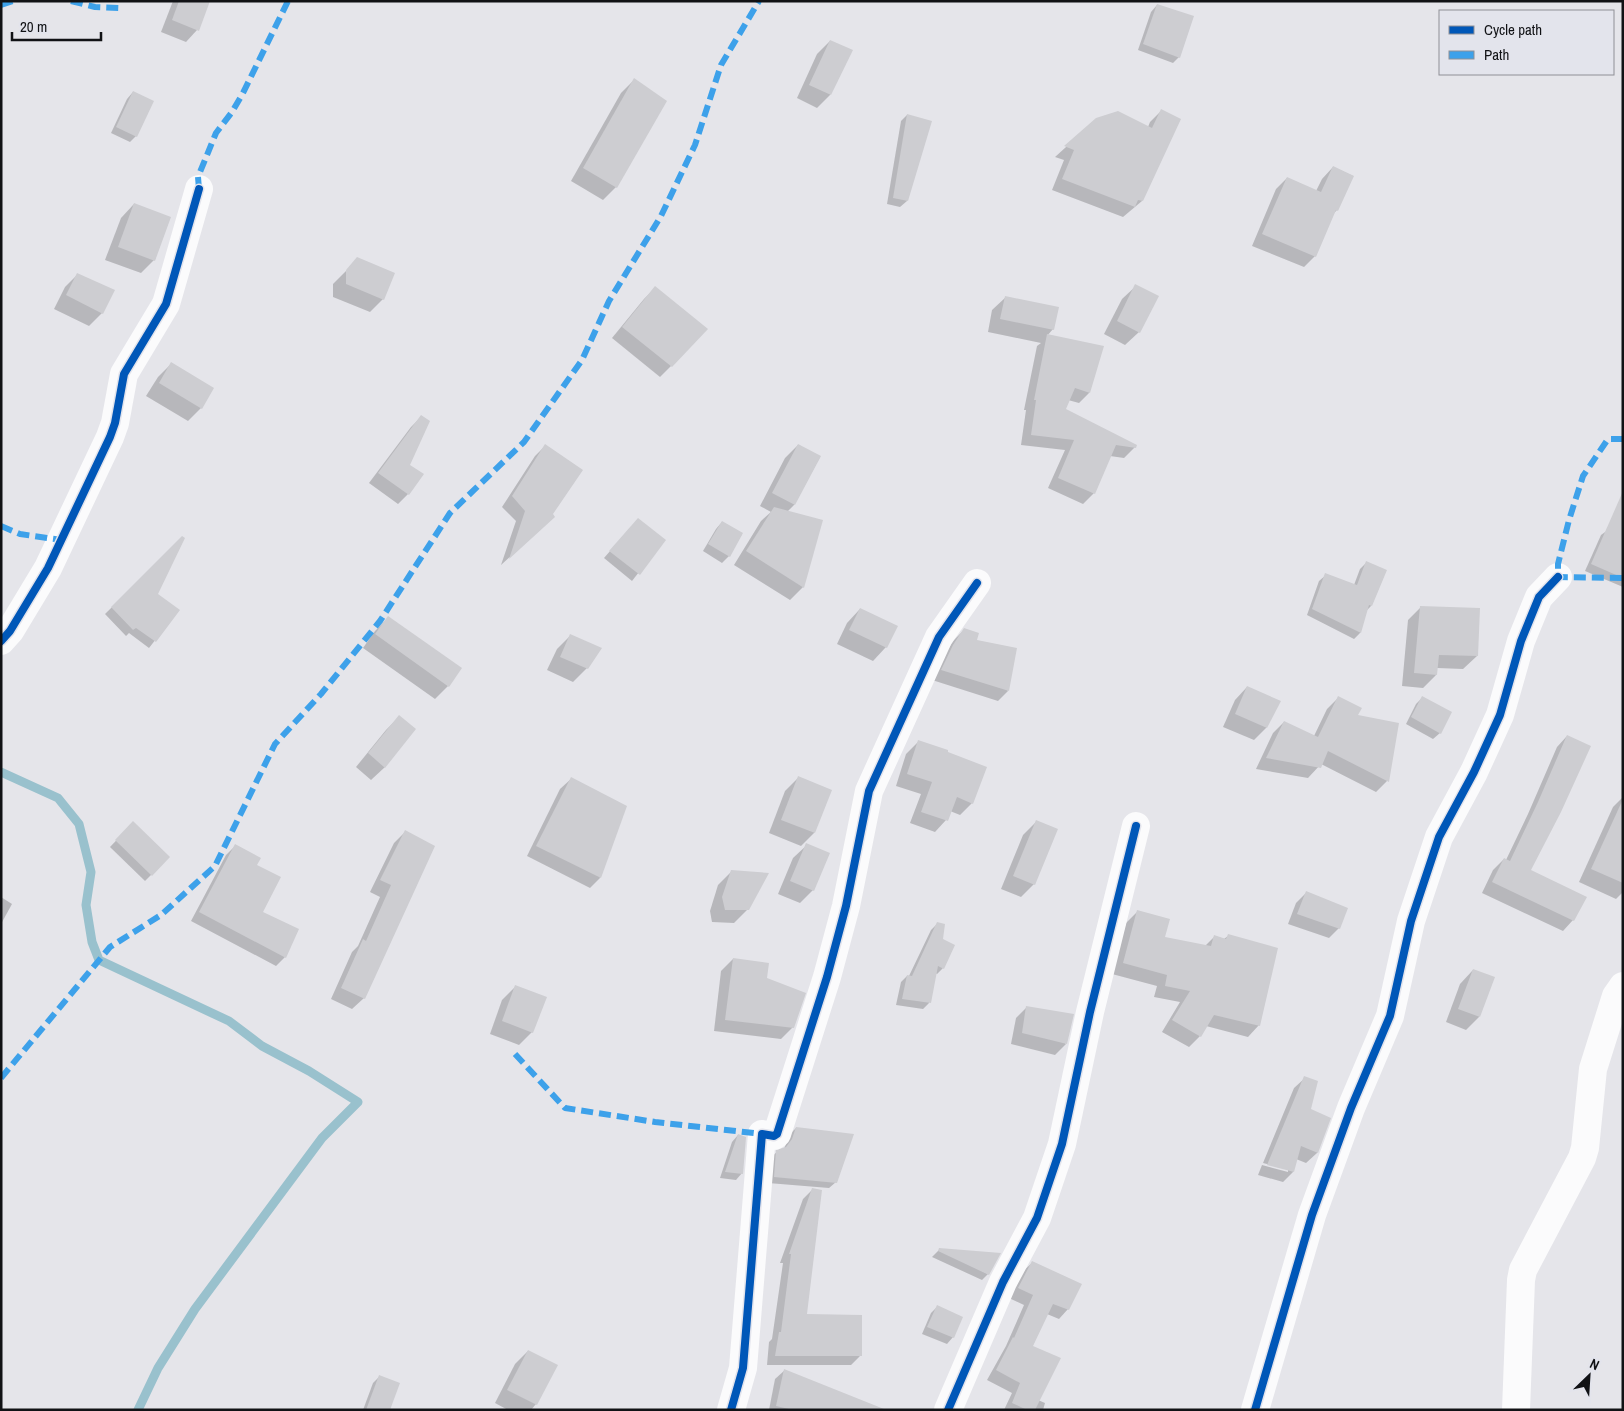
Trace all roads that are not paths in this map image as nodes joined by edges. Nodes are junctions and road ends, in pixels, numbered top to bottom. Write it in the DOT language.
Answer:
graph roads {
  1 [pos="199,189"];
  2 [pos="1558,577"];
  3 [pos="977,583"];
  4 [pos="1,641"];
  5 [pos="1136,826"];
  6 [pos="1623,986"];
  7 [pos="731,1410"];
  8 [pos="948,1410"];
  9 [pos="1255,1410"];
  10 [pos="1516,1410"];
  1 -- 4 [label="street"];
  2 -- 9 [label="street"];
  3 -- 7 [label="street"];
  5 -- 8 [label="street"];
  6 -- 10 [label="street"];
}
